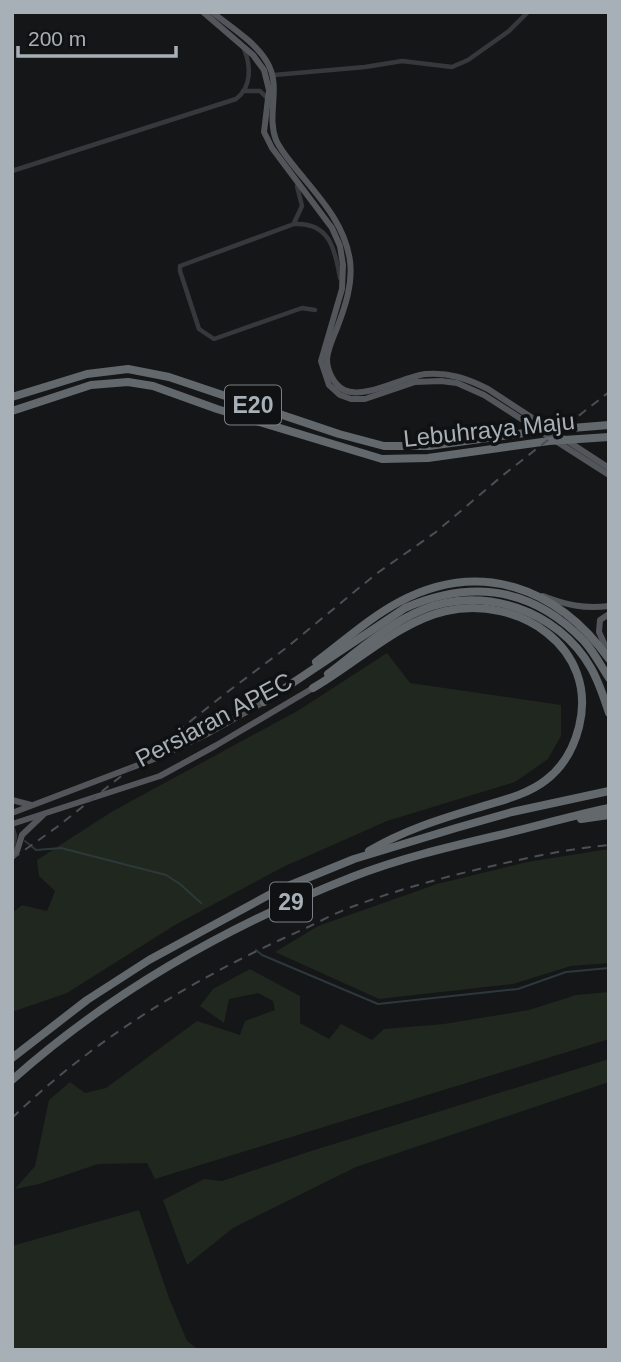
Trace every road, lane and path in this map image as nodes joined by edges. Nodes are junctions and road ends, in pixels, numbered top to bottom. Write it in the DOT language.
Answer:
graph roads {
  1 [pos="203,12"];
  2 [pos="212,12"];
  3 [pos="528,12"];
  4 [pos="243,45"];
  5 [pos="274,75"];
  6 [pos="243,92"];
  7 [pos="268,100"];
  8 [pos="284,163"];
  9 [pos="12,171"];
  10 [pos="294,224"];
  11 [pos="342,289"];
  12 [pos="315,310"];
  13 [pos="12,397"];
  14 [pos="12,411"];
  15 [pos="606,425"];
  16 [pos="607,437"];
  17 [pos="609,468"];
  18 [pos="609,475"];
  19 [pos="528,591"];
  20 [pos="609,606"];
  21 [pos="609,614"];
  22 [pos="609,656"];
  23 [pos="609,678"];
  24 [pos="313,688"];
  25 [pos="264,702"];
  26 [pos="609,713"];
  27 [pos="609,791"];
  28 [pos="12,800"];
  29 [pos="33,805"];
  30 [pos="609,808"];
  31 [pos="12,813"];
  32 [pos="44,813"];
  33 [pos="609,815"];
  34 [pos="12,824"];
  35 [pos="518,830"];
  36 [pos="12,852"];
  37 [pos="12,858"];
  38 [pos="354,859"];
  39 [pos="12,1058"];
  40 [pos="12,1080"];
  1 -- 4 [label="main road"];
  2 -- 5 [label="main road"];
  3 -- 5 [label="street"];
  4 -- 6 [label="street"];
  4 -- 7 [label="main road"];
  5 -- 17 [label="main road"];
  6 -- 7 [label="street"];
  6 -- 9 [label="street"];
  7 -- 8 [label="main road"];
  8 -- 10 [label="street"];
  8 -- 11 [label="main road"];
  10 -- 11 [label="street"];
  10 -- 12 [label="street"];
  11 -- 18 [label="main road"];
  13 -- 15 [label="highway, Lebuhraya Maju / E20"];
  14 -- 16 [label="highway, Lebuhraya Maju / E20"];
  19 -- 20 [label="main road"];
  19 -- 22 [label="highway"];
  19 -- 25 [label="highway"];
  21 -- 22 [label="main road"];
  23 -- 25 [label="highway"];
  24 -- 26 [label="highway"];
  24 -- 32 [label="main road, Persiaran APEC"];
  24 -- 38 [label="highway"];
  25 -- 29 [label="main road, Persiaran APEC"];
  27 -- 38 [label="highway, 29"];
  28 -- 29 [label="main road"];
  29 -- 31 [label="main road, Persiaran APEC"];
  30 -- 35 [label="highway, 29"];
  32 -- 34 [label="main road, Persiaran APEC"];
  32 -- 37 [label="main road"];
  33 -- 35 [label="highway"];
  34 -- 36 [label="street"];
  35 -- 40 [label="highway, 29"];
  38 -- 39 [label="highway, 29"];
}
